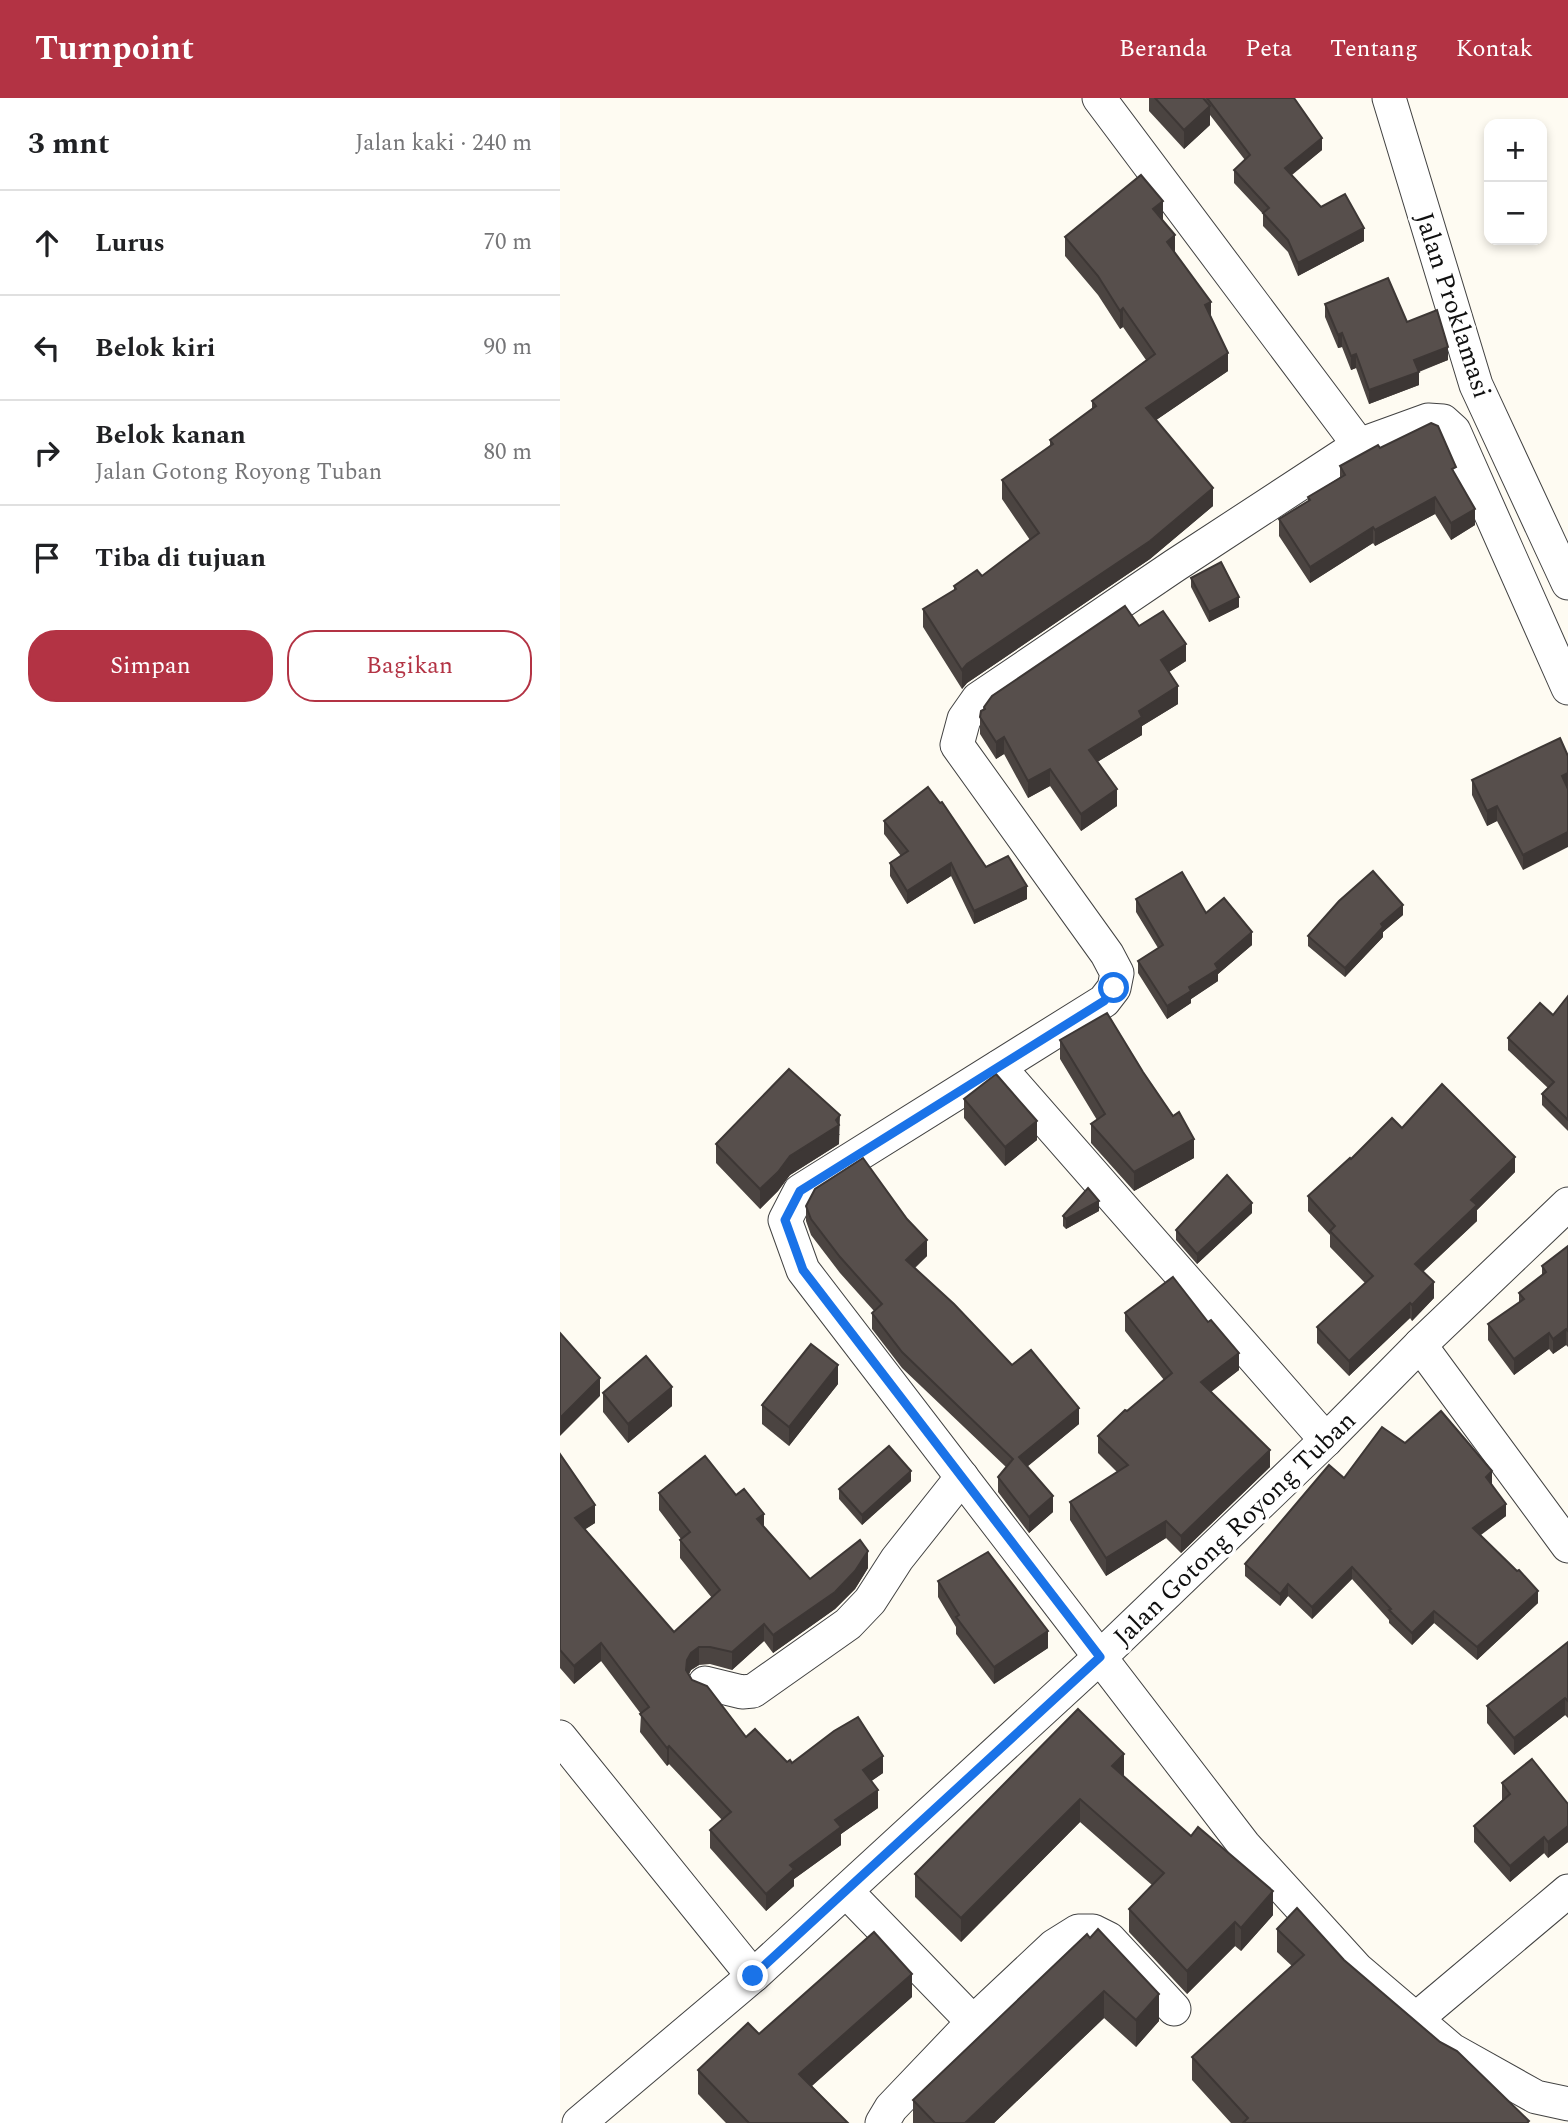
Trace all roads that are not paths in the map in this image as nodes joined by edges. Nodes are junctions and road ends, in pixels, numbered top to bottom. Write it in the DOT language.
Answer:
graph roads {
  1 [pos="1099,98"];
  2 [pos="1390,98"];
  3 [pos="1359,445"];
  4 [pos="1568,583"];
  5 [pos="1568,688"];
  6 [pos="999,1067"];
  7 [pos="1568,1204"];
  8 [pos="1420,1345"];
  9 [pos="1326,1440"];
  10 [pos="962,1477"];
  11 [pos="1567,1542"];
  12 [pos="1100,1657"];
  13 [pos="705,1683"];
  14 [pos="560,1737"];
  15 [pos="846,1891"];
  16 [pos="1568,1891"];
  17 [pos="753,1976"];
  18 [pos="1174,2008"];
  19 [pos="1416,2020"];
  20 [pos="973,2022"];
  21 [pos="1568,2104"];
  22 [pos="579,2123"];
  23 [pos="882,2123"];
  1 -- 3 [label="street"];
  2 -- 4 [label="street, Jalan Proklamasi"];
  3 -- 5 [label="street"];
  3 -- 6 [label="street"];
  6 -- 9 [label="street"];
  6 -- 10 [label="street"];
  7 -- 8 [label="street, Jalan Gotong Royong Tuban"];
  8 -- 9 [label="street, Jalan Gotong Royong Tuban"];
  8 -- 11 [label="street"];
  9 -- 12 [label="street, Jalan Gotong Royong Tuban"];
  10 -- 12 [label="street"];
  10 -- 13 [label="street"];
  12 -- 15 [label="street, Jalan Gotong Royong Tuban"];
  12 -- 19 [label="street"];
  14 -- 17 [label="street"];
  15 -- 17 [label="street, Jalan Gotong Royong Tuban"];
  15 -- 20 [label="street"];
  16 -- 19 [label="street"];
  17 -- 22 [label="street, Jalan Gotong Royong Tuban"];
  18 -- 20 [label="street"];
  19 -- 21 [label="street"];
  20 -- 23 [label="street"];
}
